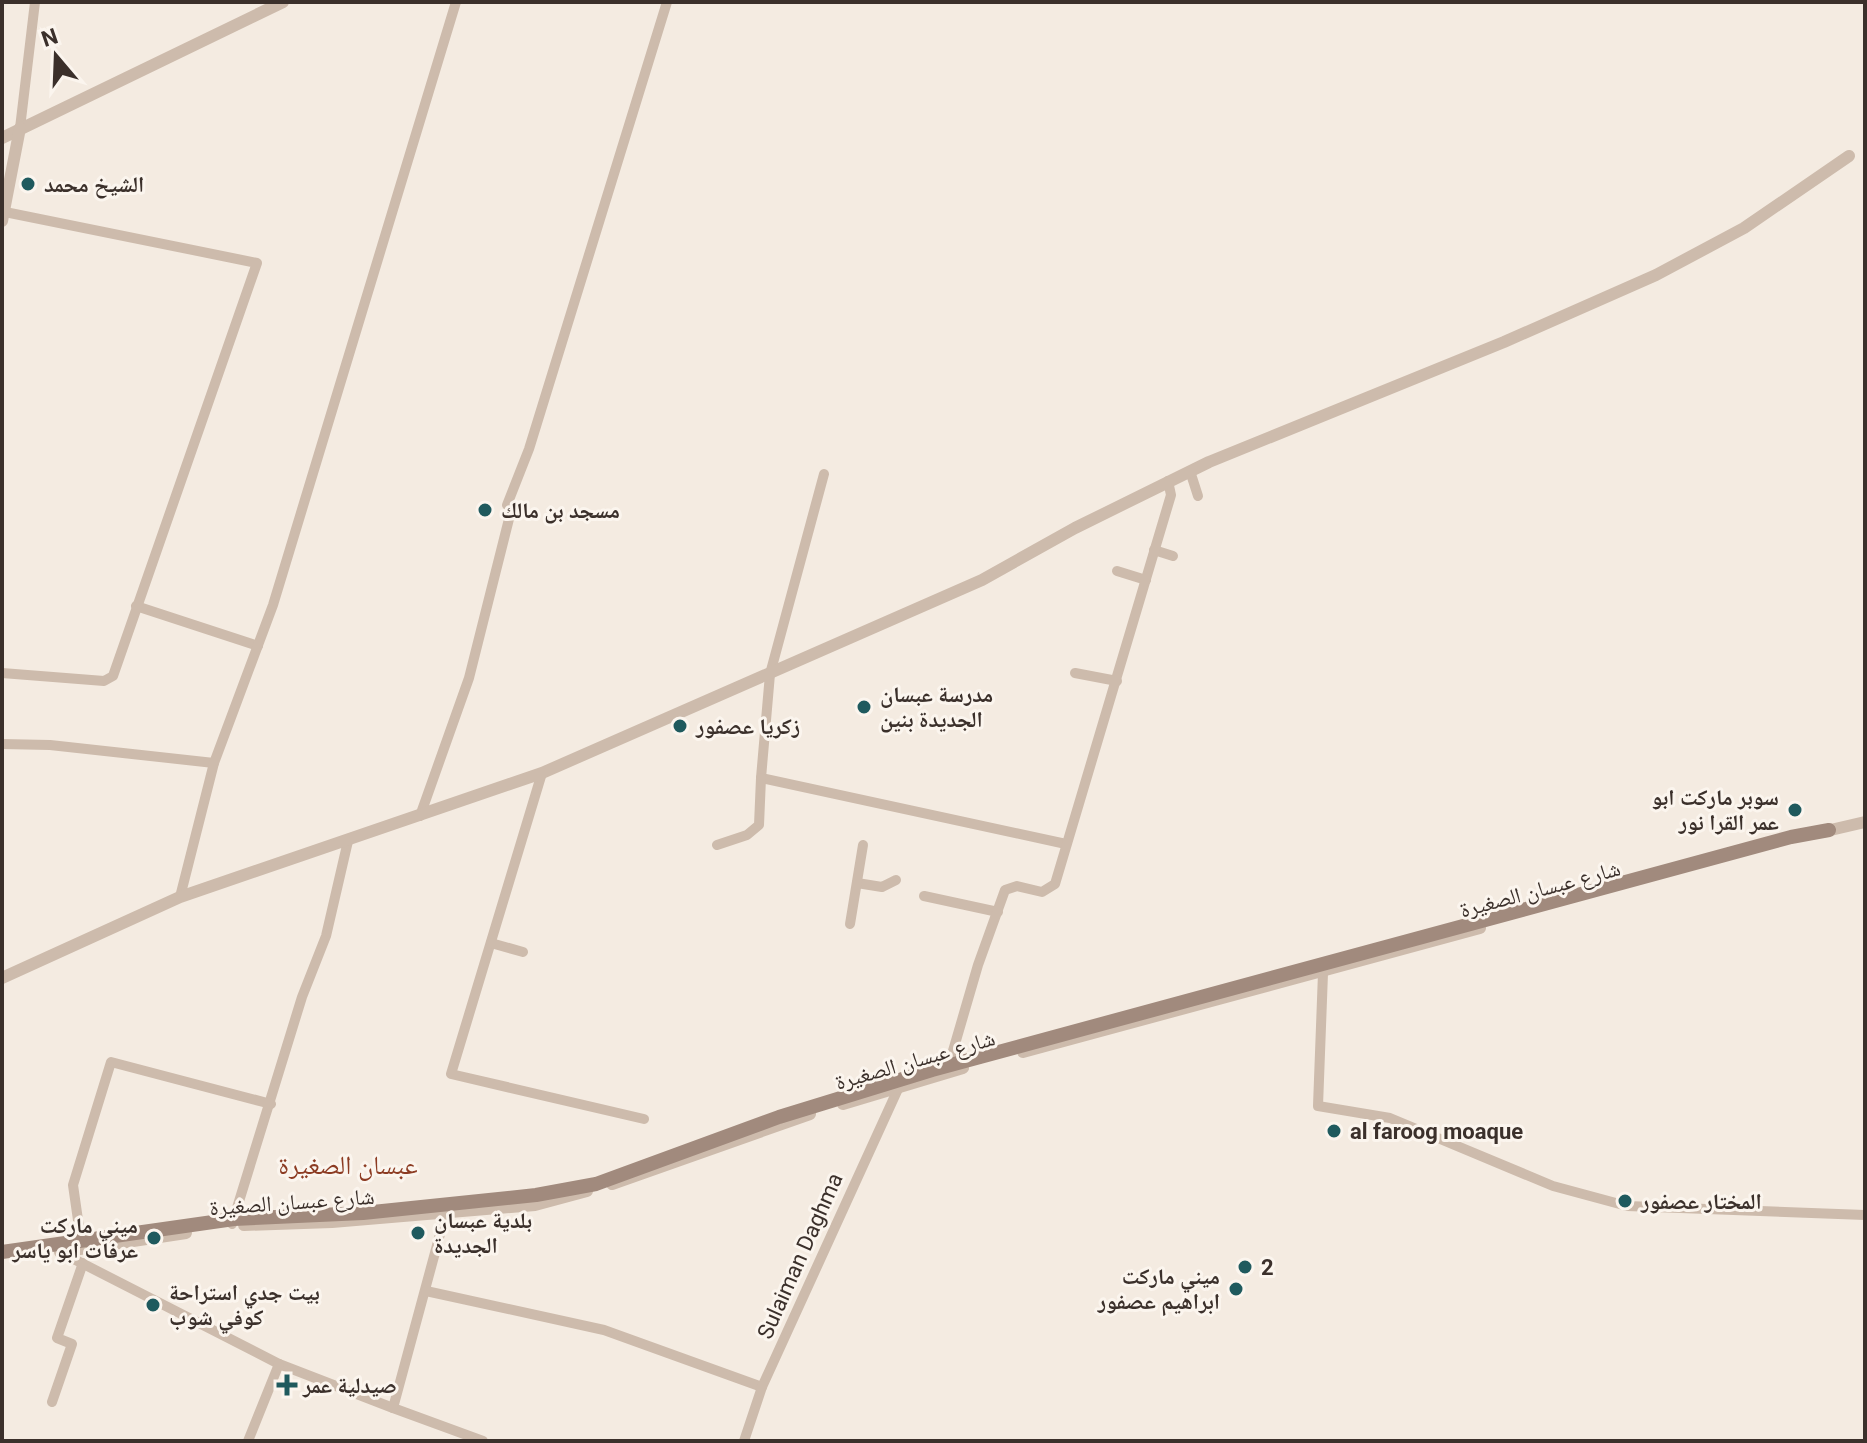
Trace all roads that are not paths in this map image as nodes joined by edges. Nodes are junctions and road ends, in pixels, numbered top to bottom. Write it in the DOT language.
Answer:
graph roads {
  1 [pos="35,2"];
  2 [pos="283,2"];
  3 [pos="456,2"];
  4 [pos="667,2"];
  5 [pos="20,128"];
  6 [pos="2,138"];
  7 [pos="1849,156"];
  8 [pos="3,216"];
  9 [pos="1190,471"];
  10 [pos="824,474"];
  11 [pos="1168,481"];
  12 [pos="1198,496"];
  13 [pos="1154,550"];
  14 [pos="1173,556"];
  15 [pos="1117,571"];
  16 [pos="1146,580"];
  17 [pos="136,606"];
  18 [pos="258,646"];
  19 [pos="2,673"];
  20 [pos="1075,673"];
  21 [pos="770,674"];
  22 [pos="1117,681"];
  23 [pos="2,744"];
  24 [pos="214,763"];
  25 [pos="542,773"];
  26 [pos="761,778"];
  27 [pos="420,816"];
  28 [pos="1865,822"];
  29 [pos="1829,830"];
  30 [pos="348,841"];
  31 [pos="1066,844"];
  32 [pos="717,845"];
  33 [pos="863,845"];
  34 [pos="896,880"];
  35 [pos="857,883"];
  36 [pos="924,896"];
  37 [pos="180,897"];
  38 [pos="998,912"];
  39 [pos="850,924"];
  40 [pos="491,943"];
  41 [pos="523,952"];
  42 [pos="1323,973"];
  43 [pos="2,978"];
  44 [pos="947,1070"];
  45 [pos="898,1089"];
  46 [pos="271,1104"];
  47 [pos="644,1119"];
  48 [pos="446,1212"];
  49 [pos="1865,1215"];
  50 [pos="233,1222"];
  51 [pos="81,1241"];
  52 [pos="2,1252"];
  53 [pos="60,1252"];
  54 [pos="2,1258"];
  55 [pos="83,1263"];
  56 [pos="426,1291"];
  57 [pos="279,1364"];
  58 [pos="762,1387"];
  59 [pos="52,1402"];
  60 [pos="393,1408"];
  61 [pos="248,1441"];
  62 [pos="483,1441"];
  63 [pos="744,1441"];
  1 -- 5 [label="street"];
  2 -- 5 [label="street"];
  3 -- 18 [label="street"];
  4 -- 27 [label="street"];
  5 -- 6 [label="street"];
  5 -- 8 [label="street"];
  7 -- 9 [label="street"];
  8 -- 17 [label="street"];
  9 -- 11 [label="street"];
  9 -- 12 [label="street"];
  10 -- 21 [label="street"];
  11 -- 13 [label="street"];
  11 -- 21 [label="street"];
  13 -- 14 [label="street"];
  13 -- 16 [label="street"];
  15 -- 16 [label="street"];
  16 -- 22 [label="street"];
  17 -- 18 [label="street"];
  17 -- 19 [label="street"];
  18 -- 24 [label="street"];
  20 -- 22 [label="street"];
  21 -- 25 [label="street"];
  21 -- 26 [label="street"];
  22 -- 31 [label="street"];
  23 -- 24 [label="street"];
  24 -- 37 [label="street"];
  25 -- 27 [label="street"];
  25 -- 40 [label="street"];
  26 -- 31 [label="street"];
  26 -- 32 [label="street"];
  27 -- 30 [label="street"];
  28 -- 29 [label="street, شارع عبسان الصغيرة"];
  29 -- 42 [label="street, شارع عبسان الصغيرة"];
  29 -- 44 [label="main road, شارع عبسان الصغيرة"];
  30 -- 37 [label="street"];
  30 -- 46 [label="street"];
  31 -- 38 [label="street"];
  33 -- 35 [label="street"];
  34 -- 35 [label="street"];
  35 -- 39 [label="street"];
  36 -- 38 [label="street"];
  37 -- 43 [label="street"];
  38 -- 44 [label="street"];
  40 -- 41 [label="street"];
  40 -- 47 [label="street"];
  42 -- 44 [label="street, شارع عبسان الصغيرة"];
  42 -- 49 [label="street"];
  44 -- 45 [label="street, شارع عبسان الصغيرة"];
  44 -- 50 [label="main road, شارع عبسان الصغيرة"];
  45 -- 48 [label="street, شارع عبسان الصغيرة"];
  45 -- 58 [label="street, Sulaiman Daghma"];
  46 -- 50 [label="street"];
  46 -- 51 [label="street"];
  48 -- 50 [label="street, شارع عبسان الصغيرة"];
  48 -- 56 [label="street"];
  50 -- 51 [label="main road, شارع عبسان الصغيرة"];
  50 -- 53 [label="street, شارع عبسان الصغيرة"];
  51 -- 52 [label="main road, شارع عبسان الصغيرة"];
  53 -- 54 [label="main road, شارع عبسان الصغيرة"];
  53 -- 55 [label="street"];
  55 -- 57 [label="street"];
  55 -- 59 [label="street"];
  56 -- 58 [label="street"];
  56 -- 60 [label="street"];
  57 -- 60 [label="street"];
  57 -- 61 [label="street"];
  58 -- 63 [label="street, Sulaiman Daghma"];
  60 -- 62 [label="street"];
}
